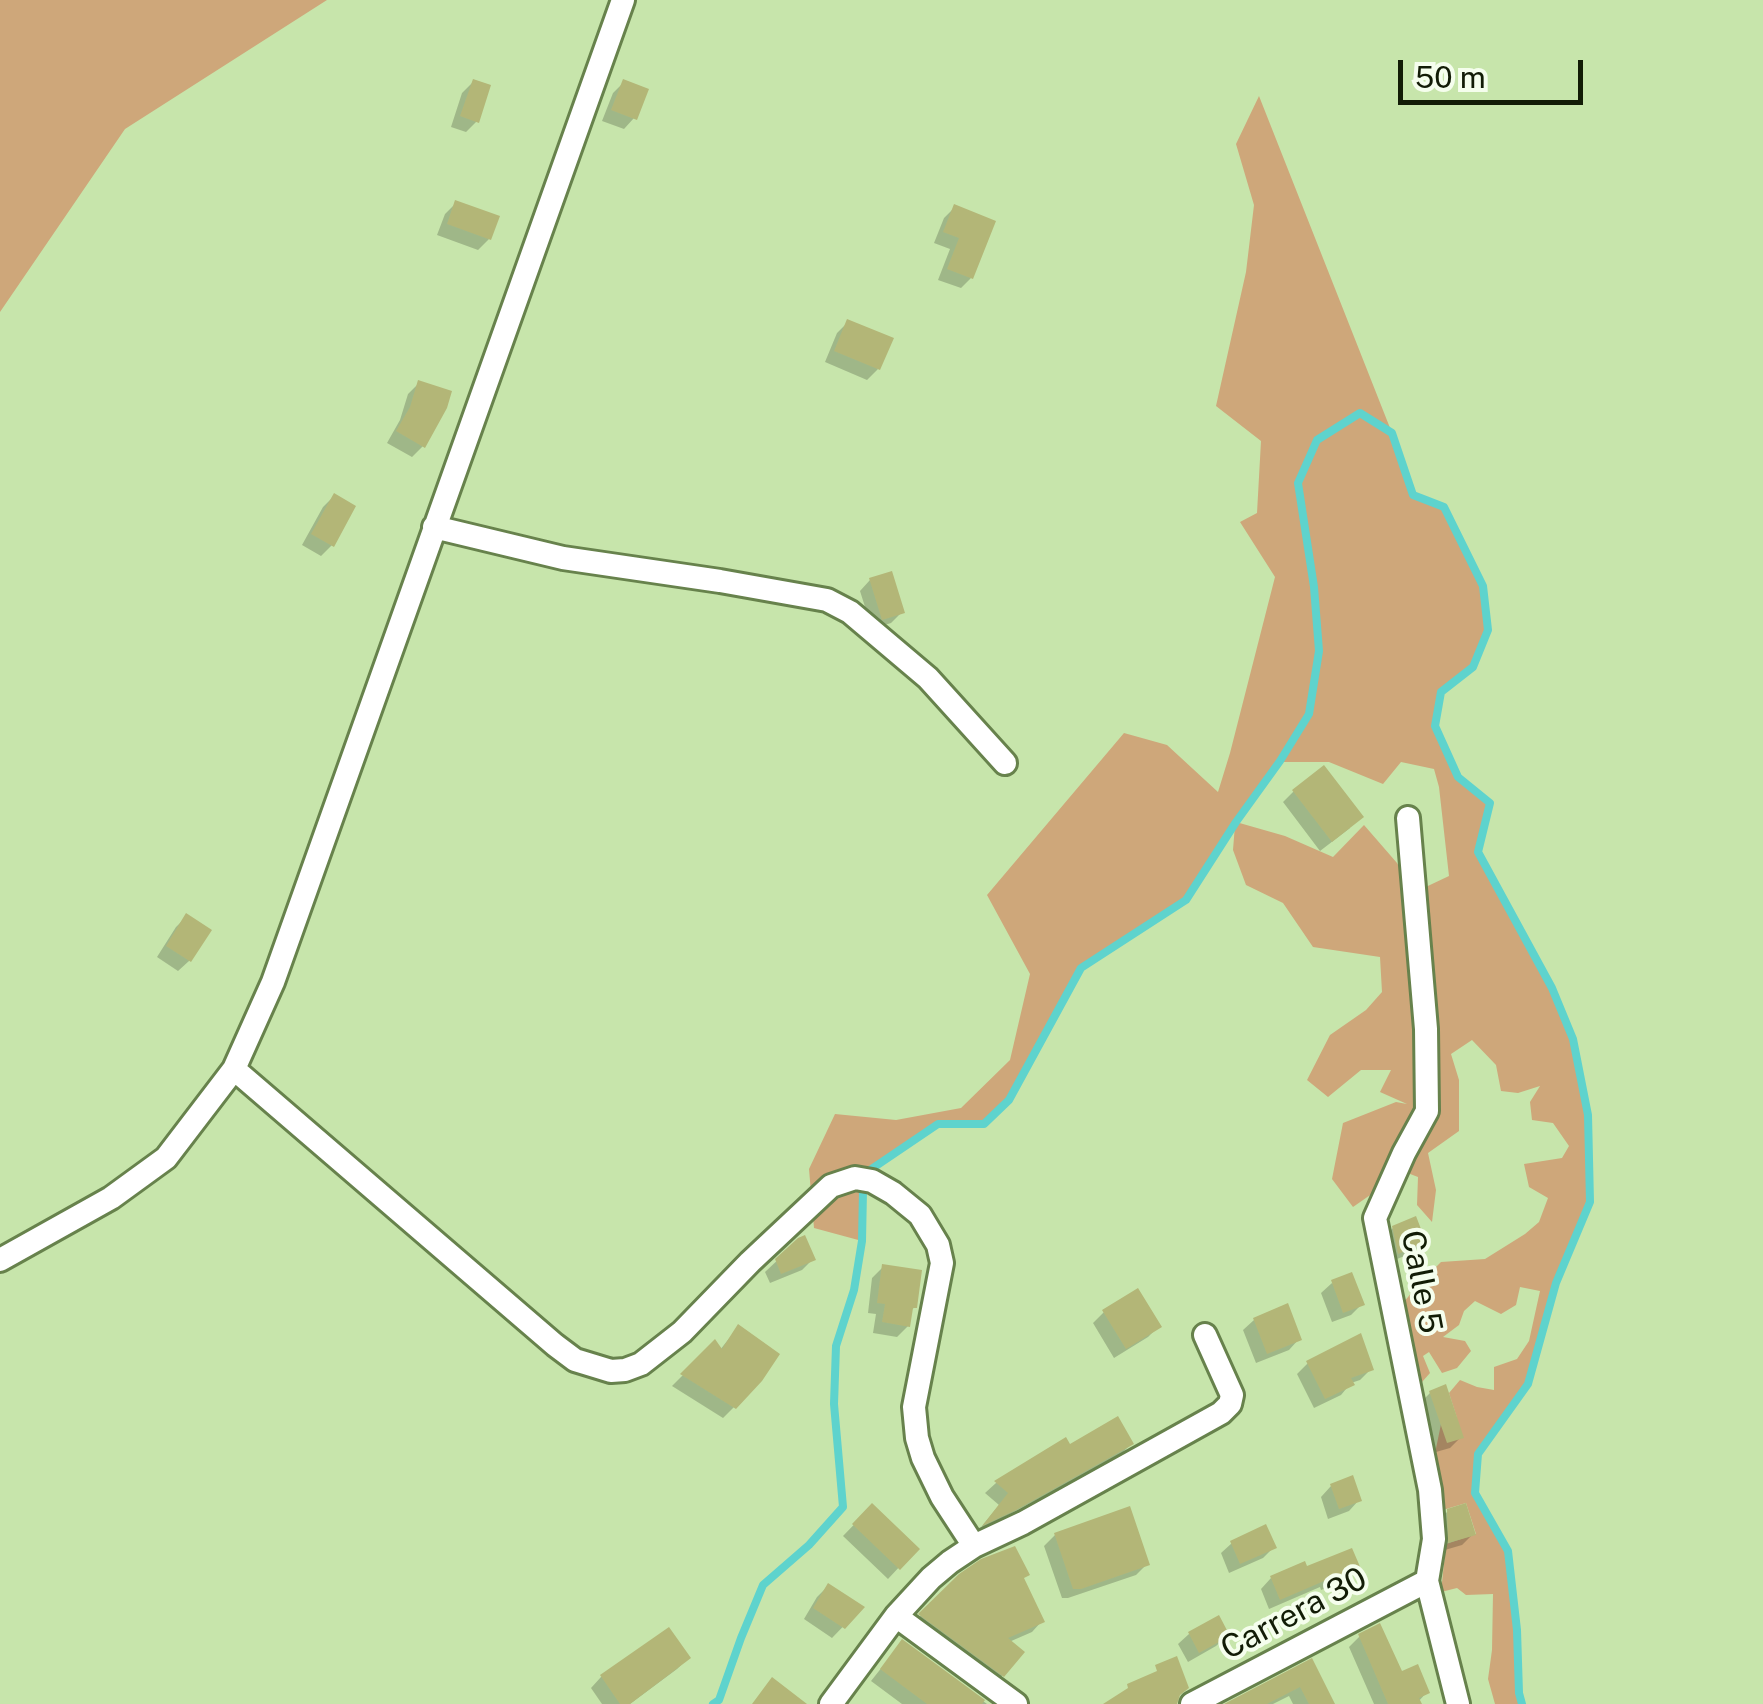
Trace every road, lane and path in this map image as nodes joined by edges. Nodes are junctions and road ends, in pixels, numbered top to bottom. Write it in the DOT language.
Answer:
graph roads {
  1 [pos="622,0"];
  2 [pos="434,527"];
  3 [pos="1005,763"];
  4 [pos="1408,818"];
  5 [pos="234,1069"];
  6 [pos="0,1260"];
  7 [pos="1205,1335"];
  8 [pos="974,1546"];
  9 [pos="1426,1581"];
  10 [pos="896,1616"];
  11 [pos="831,1704"];
  12 [pos="1016,1704"];
  13 [pos="1192,1704"];
  14 [pos="1458,1704"];
  1 -- 2 [label="street"];
  2 -- 3 [label="street"];
  2 -- 5 [label="street"];
  4 -- 9 [label="street, Calle 5"];
  5 -- 6 [label="street"];
  5 -- 8 [label="street"];
  7 -- 8 [label="street"];
  8 -- 10 [label="street"];
  9 -- 13 [label="street, Carrera 30"];
  9 -- 14 [label="street, Calle 5"];
  10 -- 11 [label="street"];
  10 -- 12 [label="street"];
}
